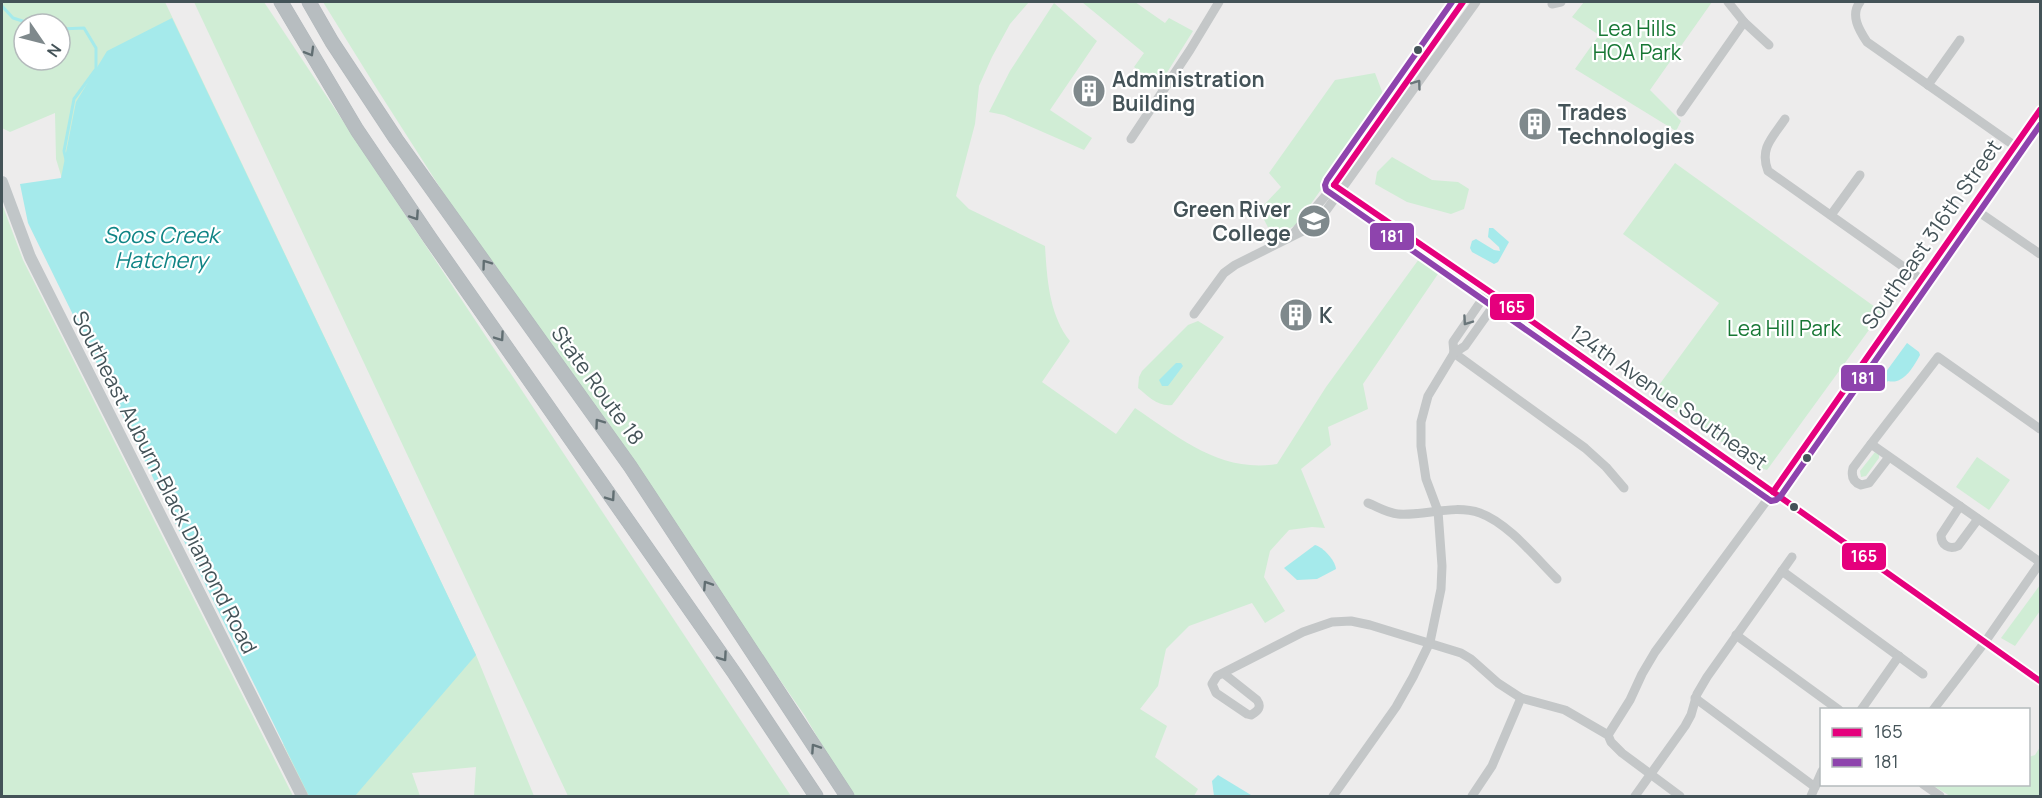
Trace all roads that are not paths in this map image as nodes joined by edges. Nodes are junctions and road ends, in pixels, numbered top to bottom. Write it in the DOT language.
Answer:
graph roads {
  1 [pos="281,2"];
  2 [pos="309,2"];
  3 [pos="1219,2"];
  4 [pos="1463,2"];
  5 [pos="1476,2"];
  6 [pos="1728,2"];
  7 [pos="1860,2"];
  8 [pos="1744,22"];
  9 [pos="1960,39"];
  10 [pos="1769,45"];
  11 [pos="1928,85"];
  12 [pos="2040,110"];
  13 [pos="1681,112"];
  14 [pos="1785,119"];
  15 [pos="1131,140"];
  16 [pos="2015,146"];
  17 [pos="1860,175"];
  18 [pos="2,182"];
  19 [pos="1338,188"];
  20 [pos="1973,208"];
  21 [pos="1831,215"];
  22 [pos="2040,254"];
  23 [pos="1922,280"];
  24 [pos="1488,291"];
  25 [pos="1499,298"];
  26 [pos="1194,314"];
  27 [pos="1454,353"];
  28 [pos="2040,429"];
  29 [pos="1871,444"];
  30 [pos="1889,457"];
  31 [pos="1624,488"];
  32 [pos="1773,492"];
  33 [pos="1368,503"];
  34 [pos="1960,506"];
  35 [pos="1438,511"];
  36 [pos="1978,519"];
  37 [pos="1792,557"];
  38 [pos="2040,563"];
  39 [pos="1782,571"];
  40 [pos="1557,579"];
  41 [pos="1736,635"];
  42 [pos="1430,642"];
  43 [pos="1985,642"];
  44 [pos="1899,656"];
  45 [pos="1223,673"];
  46 [pos="1923,674"];
  47 [pos="2040,681"];
  48 [pos="1521,698"];
  49 [pos="1695,698"];
  50 [pos="1836,708"];
  51 [pos="1862,708"];
  52 [pos="1935,708"];
  53 [pos="1608,735"];
  54 [pos="1820,774"];
  55 [pos="1651,775"];
  56 [pos="1815,786"];
  57 [pos="1926,786"];
  58 [pos="302,796"];
  59 [pos="816,796"];
  60 [pos="847,796"];
  61 [pos="1333,796"];
  62 [pos="1472,796"];
  63 [pos="1635,796"];
  64 [pos="1680,796"];
  65 [pos="1811,796"];
  66 [pos="1940,796"];
  1 -- 59 [label="highway, one-way"];
  60 -- 2 [label="highway, State Route 18, one-way"];
  3 -- 15 [label="street"];
  4 -- 19 [label="street"];
  19 -- 5 [label="street, one-way"];
  6 -- 8 [label="street"];
  7 -- 11 [label="street"];
  8 -- 10 [label="street"];
  8 -- 13 [label="street"];
  9 -- 11 [label="street"];
  11 -- 16 [label="street"];
  12 -- 16 [label="street, Southeast 316th Street"];
  14 -- 21 [label="street"];
  16 -- 20 [label="street, Southeast 316th Street"];
  17 -- 21 [label="street"];
  18 -- 58 [label="main road, Southeast Auburn-Black Diamond Road"];
  19 -- 24 [label="street, 124th Avenue Southeast"];
  19 -- 26 [label="street"];
  20 -- 22 [label="street"];
  20 -- 23 [label="street, Southeast 316th Street"];
  21 -- 23 [label="street"];
  23 -- 32 [label="street, Southeast 316th Street"];
  24 -- 25 [label="street, 124th Avenue Southeast"];
  24 -- 27 [label="street, one-way"];
  25 -- 27 [label="street"];
  25 -- 32 [label="street, 124th Avenue Southeast"];
  27 -- 31 [label="street"];
  27 -- 35 [label="street"];
  28 -- 29 [label="street"];
  29 -- 30 [label="street"];
  29 -- 30 [label="street"];
  30 -- 34 [label="street"];
  32 -- 43 [label="street, 124th Avenue Southeast"];
  32 -- 53 [label="street, Southeast 316th Street"];
  33 -- 35 [label="street"];
  34 -- 36 [label="street"];
  34 -- 36 [label="street"];
  35 -- 40 [label="street"];
  35 -- 42 [label="street"];
  36 -- 38 [label="street"];
  37 -- 39 [label="street"];
  38 -- 43 [label="street"];
  39 -- 41 [label="street"];
  39 -- 44 [label="street"];
  41 -- 49 [label="street"];
  41 -- 50 [label="street"];
  42 -- 45 [label="street"];
  42 -- 48 [label="street"];
  42 -- 61 [label="street"];
  43 -- 47 [label="street, 124th Avenue Southeast"];
  43 -- 52 [label="street"];
  44 -- 46 [label="street"];
  44 -- 51 [label="street"];
  45 -- 45 [label="street"];
  48 -- 53 [label="street"];
  48 -- 62 [label="street"];
  49 -- 55 [label="street"];
  49 -- 56 [label="street"];
  53 -- 55 [label="street"];
  54 -- 56 [label="street"];
  55 -- 63 [label="street"];
  55 -- 64 [label="street"];
  56 -- 65 [label="street"];
  57 -- 66 [label="street"];
}
